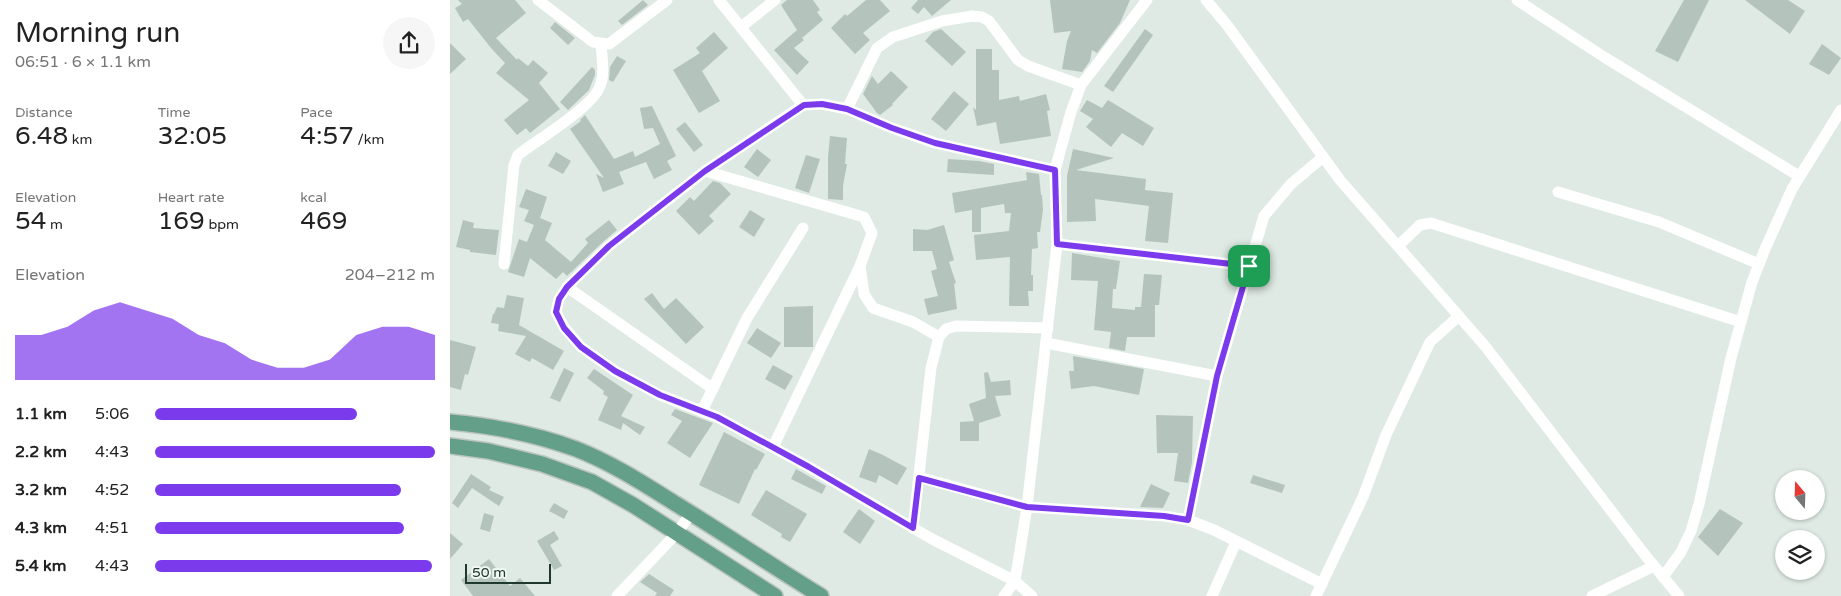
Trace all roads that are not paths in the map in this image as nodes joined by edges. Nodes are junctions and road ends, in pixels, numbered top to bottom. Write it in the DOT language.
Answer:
graph roads {
  1 [pos="538,0"];
  2 [pos="667,0"];
  3 [pos="719,0"];
  4 [pos="775,0"];
  5 [pos="1147,0"];
  6 [pos="1206,0"];
  7 [pos="1517,0"];
  8 [pos="741,27"];
  9 [pos="601,44"];
  10 [pos="1081,84"];
  11 [pos="804,105"];
  12 [pos="847,109"];
  13 [pos="1841,110"];
  14 [pos="1323,157"];
  15 [pos="1055,170"];
  16 [pos="705,171"];
  17 [pos="1800,176"];
  18 [pos="1558,192"];
  19 [pos="803,228"];
  20 [pos="1057,244"];
  21 [pos="1398,246"];
  22 [pos="504,264"];
  23 [pos="1759,264"];
  24 [pos="860,266"];
  25 [pos="1249,266"];
  26 [pos="567,287"];
  27 [pos="1459,316"];
  28 [pos="1741,322"];
  29 [pos="1048,328"];
  30 [pos="938,337"];
  31 [pos="1046,343"];
  32 [pos="1217,376"];
  33 [pos="713,389"];
  34 [pos="702,411"];
  35 [pos="450,422"];
  36 [pos="450,446"];
  37 [pos="772,447"];
  38 [pos="919,478"];
  39 [pos="1027,507"];
  40 [pos="691,513"];
  41 [pos="1188,520"];
  42 [pos="913,528"];
  43 [pos="676,532"];
  44 [pos="1236,542"];
  45 [pos="1654,566"];
  46 [pos="1015,581"];
  47 [pos="1322,584"];
  48 [pos="1666,586"];
  49 [pos="616,596"];
  50 [pos="775,596"];
  51 [pos="820,596"];
  52 [pos="1004,596"];
  53 [pos="1032,596"];
  54 [pos="1212,596"];
  55 [pos="1316,596"];
  56 [pos="1592,596"];
  57 [pos="1679,596"];
  1 -- 9 [label="street"];
  2 -- 9 [label="street"];
  3 -- 8 [label="street"];
  4 -- 8 [label="street"];
  5 -- 10 [label="street"];
  6 -- 14 [label="street"];
  7 -- 17 [label="street"];
  8 -- 11 [label="street"];
  9 -- 22 [label="street"];
  10 -- 12 [label="street"];
  10 -- 15 [label="street"];
  11 -- 12 [label="street"];
  11 -- 16 [label="street"];
  12 -- 15 [label="street"];
  13 -- 17 [label="street"];
  14 -- 21 [label="street"];
  14 -- 25 [label="street"];
  15 -- 20 [label="street"];
  16 -- 24 [label="street"];
  16 -- 26 [label="street"];
  17 -- 23 [label="street"];
  18 -- 23 [label="street"];
  19 -- 33 [label="street"];
  20 -- 25 [label="street"];
  20 -- 29 [label="street"];
  21 -- 27 [label="street"];
  21 -- 28 [label="street"];
  23 -- 28 [label="street"];
  24 -- 30 [label="street"];
  24 -- 37 [label="street"];
  25 -- 32 [label="street"];
  26 -- 33 [label="street"];
  26 -- 34 [label="street"];
  27 -- 45 [label="street"];
  27 -- 47 [label="street"];
  28 -- 48 [label="street"];
  29 -- 30 [label="street"];
  29 -- 31 [label="street"];
  30 -- 38 [label="street"];
  31 -- 32 [label="street"];
  31 -- 39 [label="street"];
  32 -- 41 [label="street"];
  33 -- 34 [label="street"];
  34 -- 37 [label="street"];
  35 -- 40 [label="main road"];
  36 -- 43 [label="main road"];
  37 -- 42 [label="street"];
  38 -- 39 [label="street"];
  38 -- 42 [label="street"];
  39 -- 41 [label="street"];
  39 -- 46 [label="street"];
  40 -- 43 [label="street"];
  40 -- 51 [label="main road"];
  41 -- 44 [label="street"];
  42 -- 46 [label="street"];
  43 -- 49 [label="street"];
  43 -- 50 [label="main road"];
  44 -- 47 [label="street"];
  44 -- 54 [label="street"];
  45 -- 48 [label="street"];
  45 -- 56 [label="street"];
  46 -- 52 [label="street"];
  46 -- 53 [label="street"];
  47 -- 55 [label="street"];
  48 -- 57 [label="street"];
}
